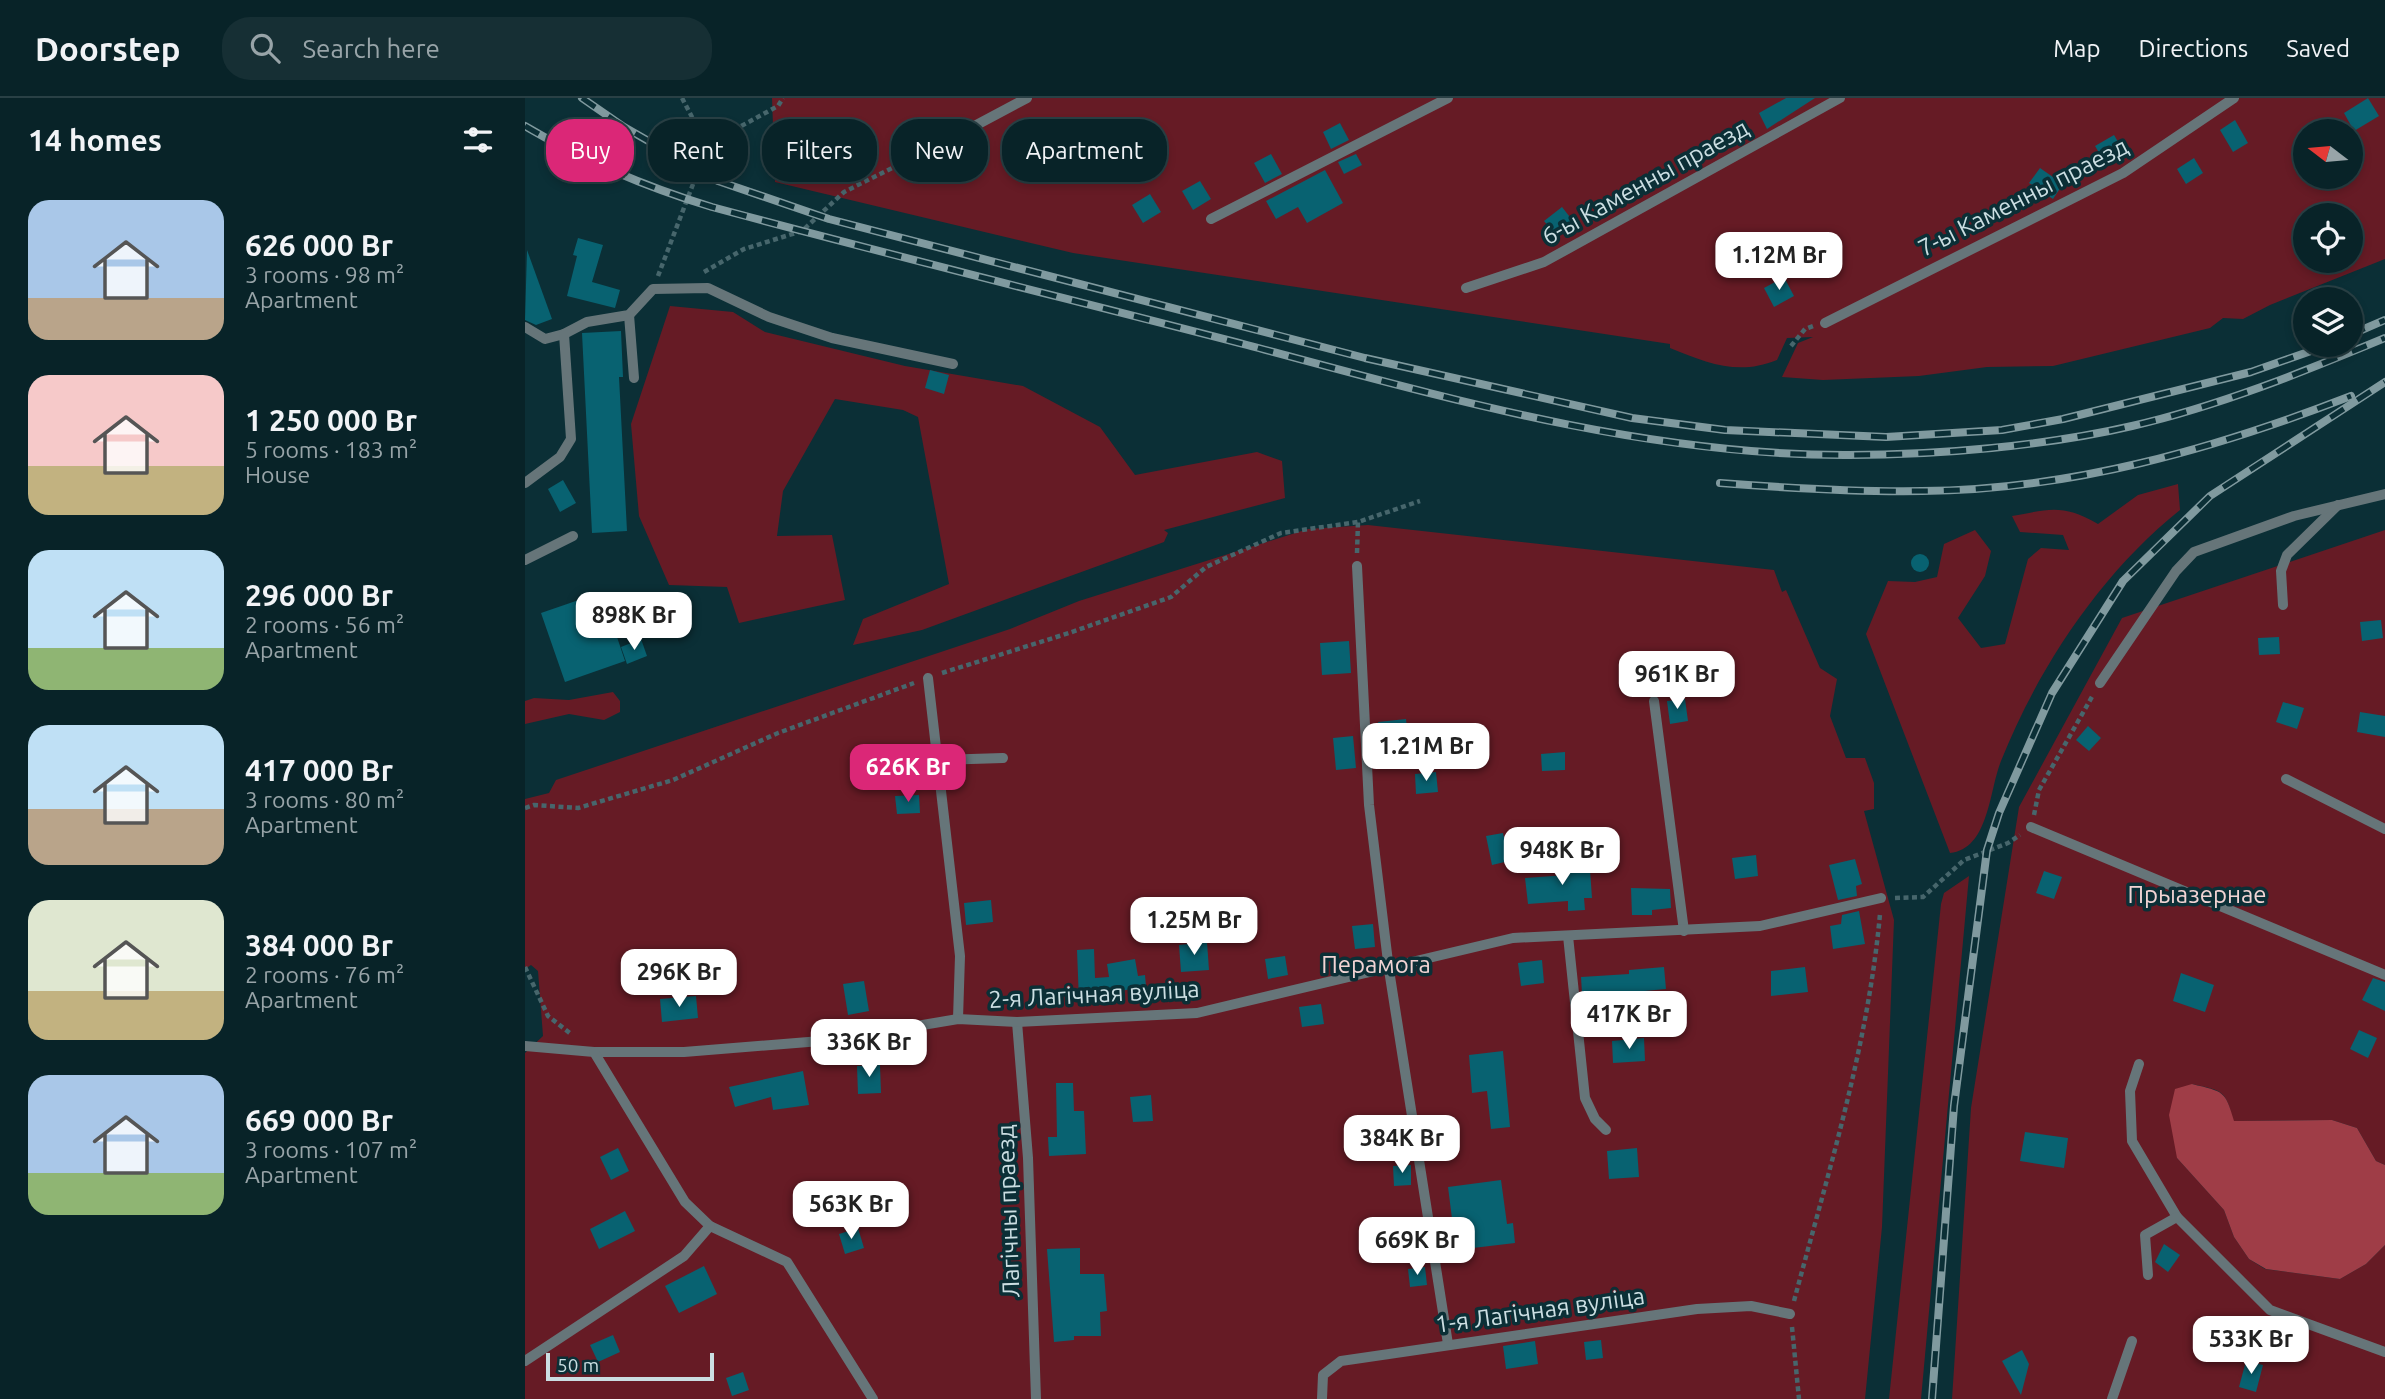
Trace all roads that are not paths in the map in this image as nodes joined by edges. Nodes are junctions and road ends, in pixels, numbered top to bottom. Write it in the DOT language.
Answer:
graph roads {
  1 [pos="1027,98"];
  2 [pos="1448,98"];
  3 [pos="1840,98"];
  4 [pos="2234,98"];
  5 [pos="988,119"];
  6 [pos="1211,219"];
  7 [pos="1466,288"];
  8 [pos="629,315"];
  9 [pos="1825,323"];
  10 [pos="525,327"];
  11 [pos="564,334"];
  12 [pos="953,364"];
  13 [pos="634,378"];
  14 [pos="525,483"];
  15 [pos="2385,494"];
  16 [pos="2338,505"];
  17 [pos="573,536"];
  18 [pos="525,560"];
  19 [pos="1357,566"];
  20 [pos="2283,605"];
  21 [pos="928,678"];
  22 [pos="2100,683"];
  23 [pos="1654,701"];
  24 [pos="1003,758"];
  25 [pos="939,760"];
  26 [pos="2286,779"];
  27 [pos="2031,827"];
  28 [pos="2385,829"];
  29 [pos="1881,898"];
  30 [pos="1684,931"];
  31 [pos="1568,936"];
  32 [pos="1389,970"];
  33 [pos="2385,975"];
  34 [pos="958,1019"];
  35 [pos="1017,1022"];
  36 [pos="525,1046"];
  37 [pos="594,1052"];
  38 [pos="2139,1064"];
  39 [pos="1606,1130"];
  40 [pos="2176,1217"];
  41 [pos="710,1227"];
  42 [pos="2148,1275"];
  43 [pos="1790,1314"];
  44 [pos="2132,1341"];
  45 [pos="1448,1345"];
  46 [pos="2385,1352"];
  47 [pos="525,1361"];
  48 [pos="873,1399"];
  49 [pos="1036,1399"];
  50 [pos="1322,1399"];
  51 [pos="2112,1399"];
  1 -- 5 [label="lane"];
  2 -- 6 [label="lane"];
  3 -- 7 [label="lane, 6-ы Каменны праезд"];
  4 -- 9 [label="lane, 7-ы Каменны праезд"];
  8 -- 11 [label="lane"];
  8 -- 12 [label="lane"];
  8 -- 13 [label="lane"];
  10 -- 11 [label="lane"];
  11 -- 14 [label="lane"];
  15 -- 16 [label="lane"];
  16 -- 20 [label="lane"];
  16 -- 22 [label="lane"];
  17 -- 18 [label="lane"];
  19 -- 32 [label="lane"];
  21 -- 25 [label="lane"];
  23 -- 30 [label="lane"];
  24 -- 25 [label="lane"];
  25 -- 34 [label="lane"];
  26 -- 28 [label="lane"];
  27 -- 33 [label="lane"];
  29 -- 30 [label="lane, 2-я Лагічная вуліца"];
  30 -- 31 [label="lane, 2-я Лагічная вуліца"];
  31 -- 32 [label="lane, 2-я Лагічная вуліца"];
  31 -- 39 [label="lane"];
  32 -- 35 [label="lane, 2-я Лагічная вуліца"];
  32 -- 45 [label="lane"];
  34 -- 35 [label="lane, 2-я Лагічная вуліца"];
  34 -- 37 [label="lane, 2-я Лагічная вуліца"];
  35 -- 49 [label="lane, Лагічны праезд"];
  36 -- 37 [label="lane, 2-я Лагічная вуліца"];
  37 -- 41 [label="lane"];
  38 -- 40 [label="lane"];
  40 -- 42 [label="lane"];
  40 -- 46 [label="lane"];
  41 -- 47 [label="lane"];
  41 -- 48 [label="lane"];
  43 -- 45 [label="lane, 1-я Лагічная вуліца"];
  44 -- 51 [label="lane"];
  45 -- 50 [label="lane, 1-я Лагічная вуліца"];
}
